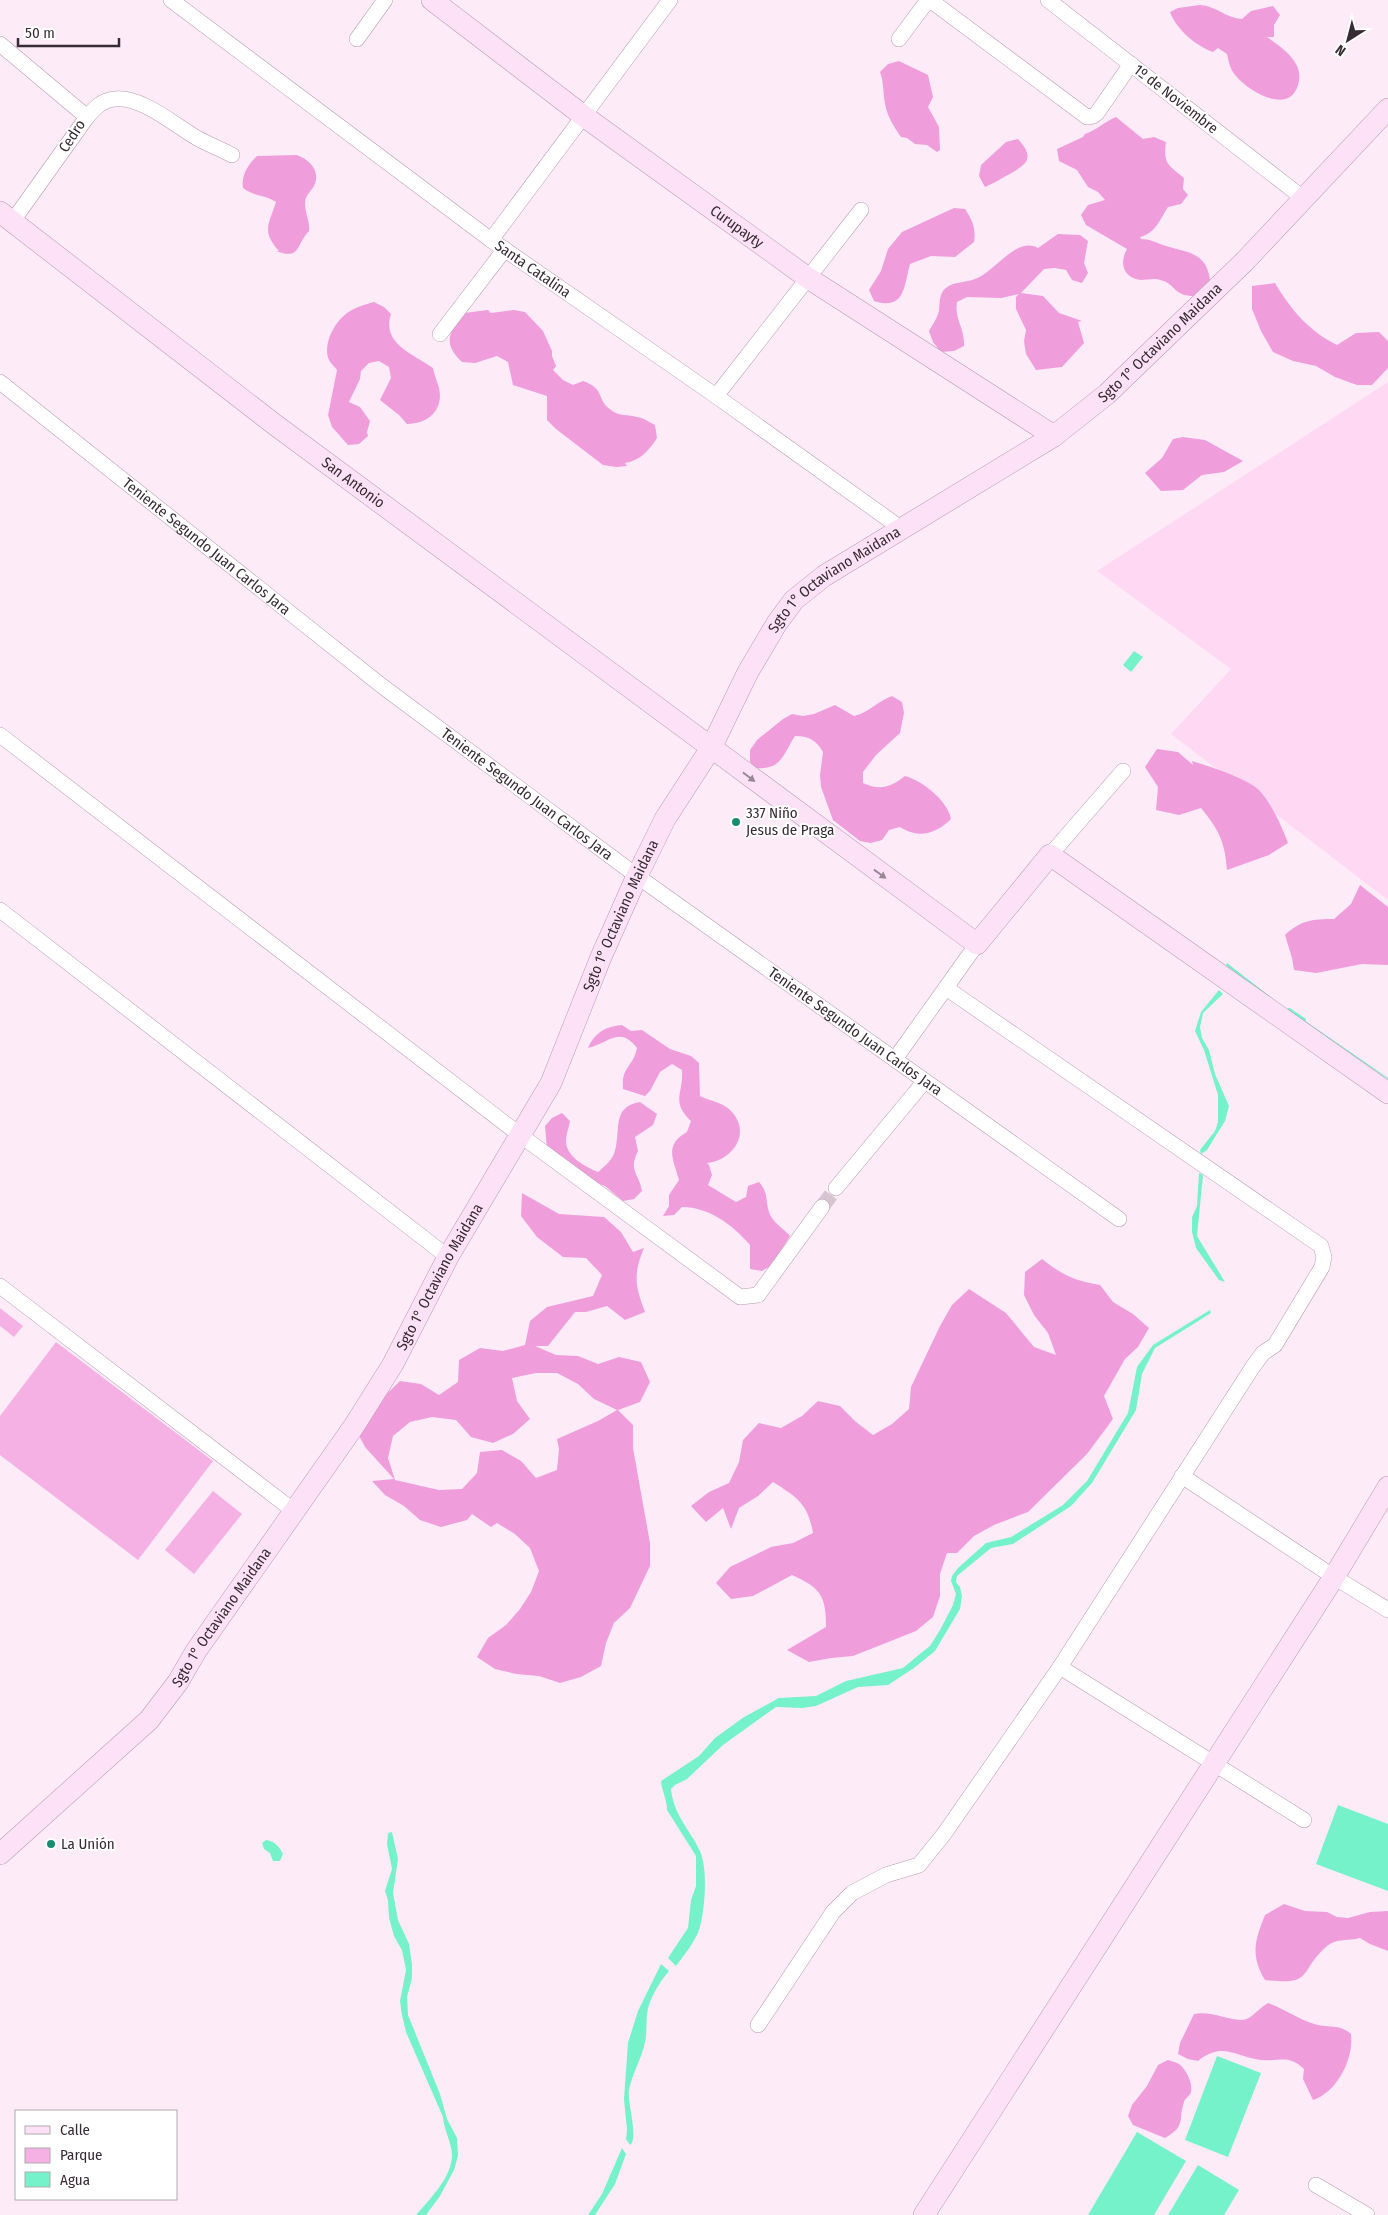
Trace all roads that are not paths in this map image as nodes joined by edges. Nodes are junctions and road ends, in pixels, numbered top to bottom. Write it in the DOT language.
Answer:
graph roads {
  1 [pos="171,0"];
  2 [pos="385,0"];
  3 [pos="432,0"];
  4 [pos="670,0"];
  5 [pos="929,0"];
  6 [pos="1048,0"];
  7 [pos="357,39"];
  8 [pos="898,39"];
  9 [pos="0,44"];
  10 [pos="1131,64"];
  11 [pos="1388,108"];
  12 [pos="87,117"];
  13 [pos="585,117"];
  14 [pos="232,154"];
  15 [pos="1303,198"];
  16 [pos="861,210"];
  17 [pos="6,217"];
  18 [pos="491,240"];
  19 [pos="505,249"];
  20 [pos="808,278"];
  21 [pos="440,334"];
  22 [pos="0,382"];
  23 [pos="716,396"];
  24 [pos="1054,436"];
  25 [pos="902,529"];
  26 [pos="0,735"];
  27 [pos="711,748"];
  28 [pos="1123,772"];
  29 [pos="1050,855"];
  30 [pos="636,876"];
  31 [pos="0,910"];
  32 [pos="978,944"];
  33 [pos="946,988"];
  34 [pos="895,1059"];
  35 [pos="924,1082"];
  36 [pos="1388,1093"];
  37 [pos="520,1135"];
  38 [pos="836,1188"];
  39 [pos="822,1207"];
  40 [pos="1119,1219"];
  41 [pos="448,1257"];
  42 [pos="0,1286"];
  43 [pos="1182,1476"];
  44 [pos="1388,1487"];
  45 [pos="294,1511"];
  46 [pos="1334,1577"];
  47 [pos="1388,1610"];
  48 [pos="1060,1667"];
  49 [pos="1215,1762"];
  50 [pos="1304,1820"];
  51 [pos="0,1854"];
  52 [pos="758,2025"];
  53 [pos="1316,2185"];
  54 [pos="924,2215"];
  55 [pos="1367,2215"];
  1 -- 18 [label="street, Santa Catalina"];
  2 -- 7 [label="street"];
  3 -- 13 [label="street, Curupayty"];
  4 -- 13 [label="street"];
  5 -- 8 [label="street"];
  5 -- 10 [label="street"];
  6 -- 10 [label="street, 1º de Noviembre"];
  9 -- 12 [label="street, Cedro"];
  10 -- 15 [label="street, 1º de Noviembre"];
  11 -- 15 [label="street, Sgto 1° Octaviano Maidana"];
  12 -- 14 [label="street"];
  12 -- 17 [label="street, Cedro"];
  13 -- 18 [label="street"];
  13 -- 20 [label="street, Curupayty"];
  15 -- 24 [label="street, Sgto 1° Octaviano Maidana"];
  16 -- 20 [label="street"];
  17 -- 27 [label="street, San Antonio"];
  18 -- 19 [label="street, Santa Catalina"];
  19 -- 21 [label="street"];
  19 -- 23 [label="street, Santa Catalina"];
  20 -- 23 [label="street"];
  20 -- 24 [label="street, Curupayty"];
  22 -- 30 [label="street, Teniente Segundo Juan Carlos Jara"];
  23 -- 25 [label="street, Santa Catalina"];
  24 -- 25 [label="street, Sgto 1° Octaviano Maidana"];
  25 -- 27 [label="street, Sgto 1° Octaviano Maidana"];
  26 -- 37 [label="street"];
  27 -- 30 [label="street, Sgto 1° Octaviano Maidana"];
  27 -- 32 [label="street, San Antonio, one-way"];
  28 -- 29 [label="street"];
  29 -- 32 [label="street"];
  29 -- 36 [label="street"];
  30 -- 34 [label="street, Teniente Segundo Juan Carlos Jara"];
  30 -- 37 [label="street, Sgto 1° Octaviano Maidana"];
  31 -- 41 [label="street"];
  32 -- 33 [label="street"];
  33 -- 34 [label="street"];
  33 -- 43 [label="street"];
  34 -- 35 [label="street, Teniente Segundo Juan Carlos Jara"];
  35 -- 38 [label="street"];
  35 -- 40 [label="street, Teniente Segundo Juan Carlos Jara"];
  37 -- 39 [label="street"];
  37 -- 41 [label="street, Sgto 1° Octaviano Maidana"];
  41 -- 45 [label="street, Sgto 1° Octaviano Maidana"];
  42 -- 45 [label="street"];
  43 -- 46 [label="street"];
  43 -- 48 [label="street"];
  44 -- 46 [label="street"];
  45 -- 51 [label="street, Sgto 1° Octaviano Maidana"];
  46 -- 47 [label="street"];
  46 -- 49 [label="street"];
  48 -- 49 [label="street"];
  48 -- 52 [label="street"];
  49 -- 50 [label="street"];
  49 -- 54 [label="street"];
  53 -- 55 [label="street"];
}
